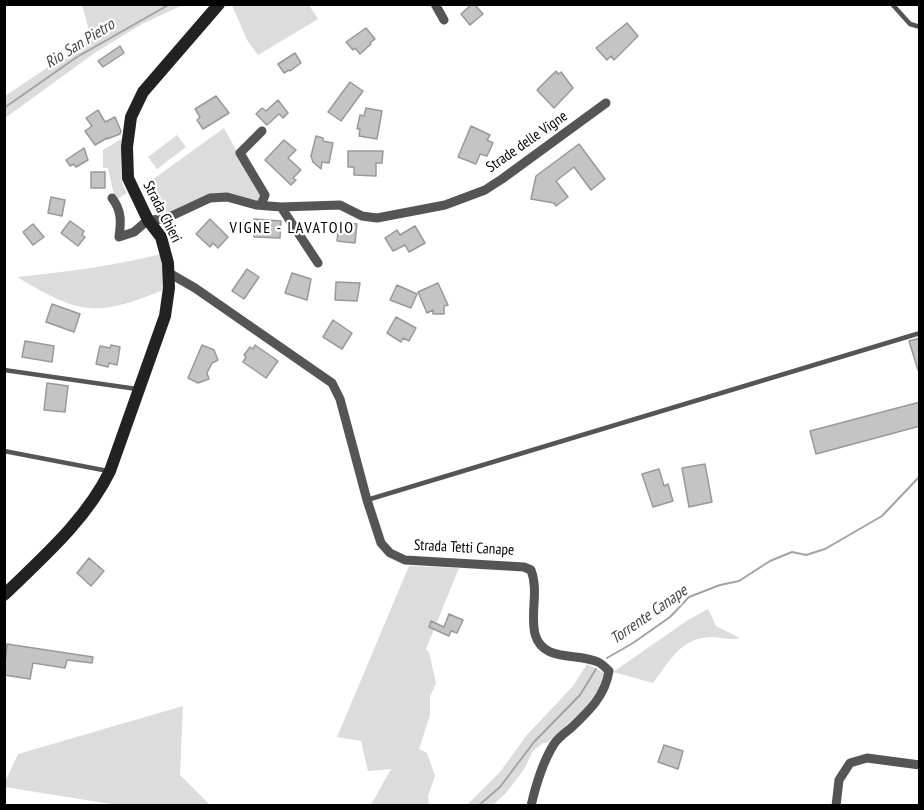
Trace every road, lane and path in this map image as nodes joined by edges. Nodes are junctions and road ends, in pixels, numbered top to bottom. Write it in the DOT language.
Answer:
graph roads {
  1 [pos="219,4"];
  2 [pos="435,4"];
  3 [pos="892,4"];
  4 [pos="444,20"];
  5 [pos="920,27"];
  6 [pos="606,103"];
  7 [pos="262,131"];
  8 [pos="112,198"];
  9 [pos="261,206"];
  10 [pos="281,207"];
  11 [pos="148,220"];
  12 [pos="318,263"];
  13 [pos="169,273"];
  14 [pos="920,333"];
  15 [pos="4,370"];
  16 [pos="140,389"];
  17 [pos="4,451"];
  18 [pos="110,471"];
  19 [pos="367,500"];
  20 [pos="4,595"];
  21 [pos="920,765"];
  22 [pos="531,806"];
  23 [pos="836,806"];
  1 -- 11 [label="main road, Strada Chieri"];
  2 -- 4 [label="street"];
  3 -- 5 [label="lane"];
  6 -- 10 [label="street, Strade delle Vigne"];
  7 -- 9 [label="street"];
  8 -- 11 [label="street, Strade delle Vigne"];
  9 -- 10 [label="street, Strade delle Vigne"];
  9 -- 11 [label="street, Strade delle Vigne"];
  10 -- 12 [label="street"];
  11 -- 13 [label="main road, Strada Chieri"];
  13 -- 16 [label="main road, Strada Chieri"];
  13 -- 19 [label="street, Strada Tetti Canape"];
  14 -- 19 [label="lane"];
  15 -- 16 [label="lane"];
  16 -- 18 [label="main road, Strada Chieri"];
  17 -- 18 [label="lane"];
  18 -- 20 [label="main road, Strada Chieri"];
  19 -- 22 [label="street, Strada Tetti Canape"];
  21 -- 23 [label="street"];
}
